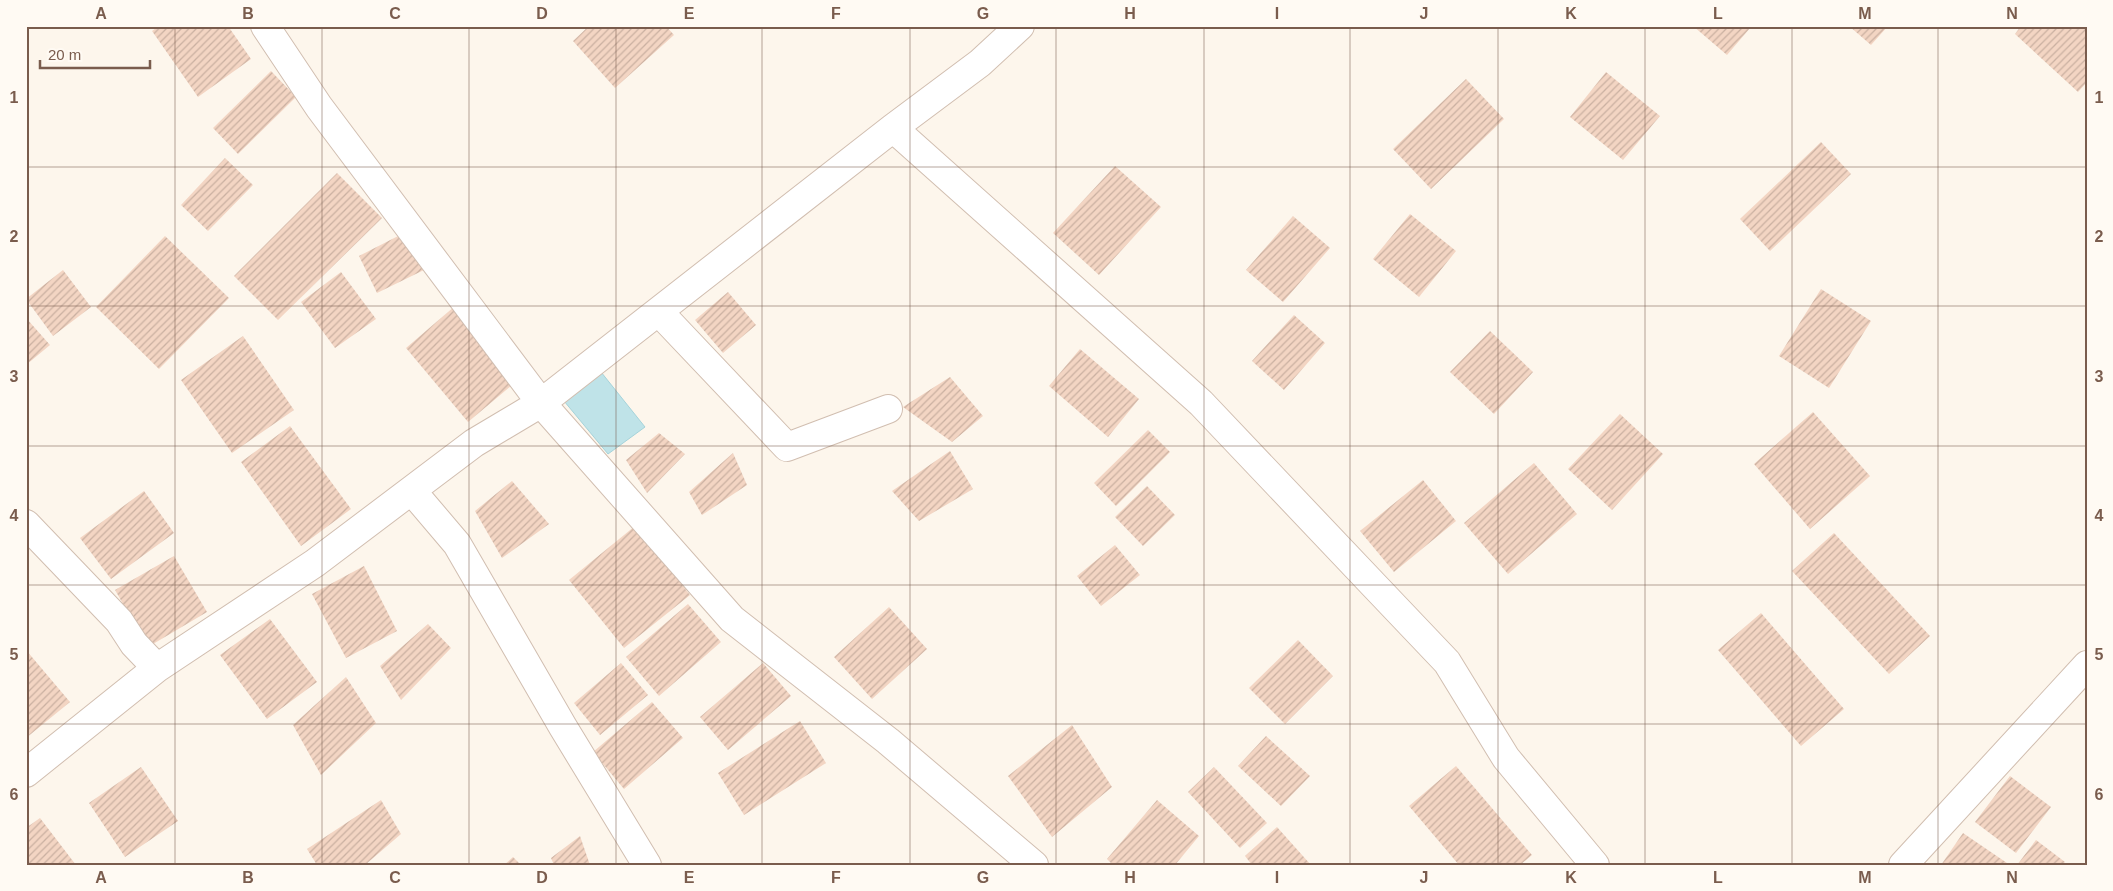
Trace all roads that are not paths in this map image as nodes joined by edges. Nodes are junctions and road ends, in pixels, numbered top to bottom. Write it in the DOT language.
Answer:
graph roads {
  1 [pos="265,26"];
  2 [pos="1020,26"];
  3 [pos="893,128"];
  4 [pos="659,312"];
  5 [pos="541,403"];
  6 [pos="888,409"];
  7 [pos="412,491"];
  8 [pos="26,524"];
  9 [pos="2087,665"];
  10 [pos="156,668"];
  11 [pos="26,773"];
  12 [pos="647,865"];
  13 [pos="1034,865"];
  14 [pos="1595,865"];
  15 [pos="1903,865"];
  1 -- 5 [label="street"];
  2 -- 3 [label="street"];
  3 -- 4 [label="street"];
  3 -- 14 [label="street"];
  4 -- 5 [label="street"];
  4 -- 6 [label="street"];
  5 -- 7 [label="street"];
  5 -- 13 [label="street"];
  7 -- 10 [label="street"];
  7 -- 12 [label="street"];
  8 -- 10 [label="street"];
  9 -- 15 [label="street"];
  10 -- 11 [label="street"];
}
